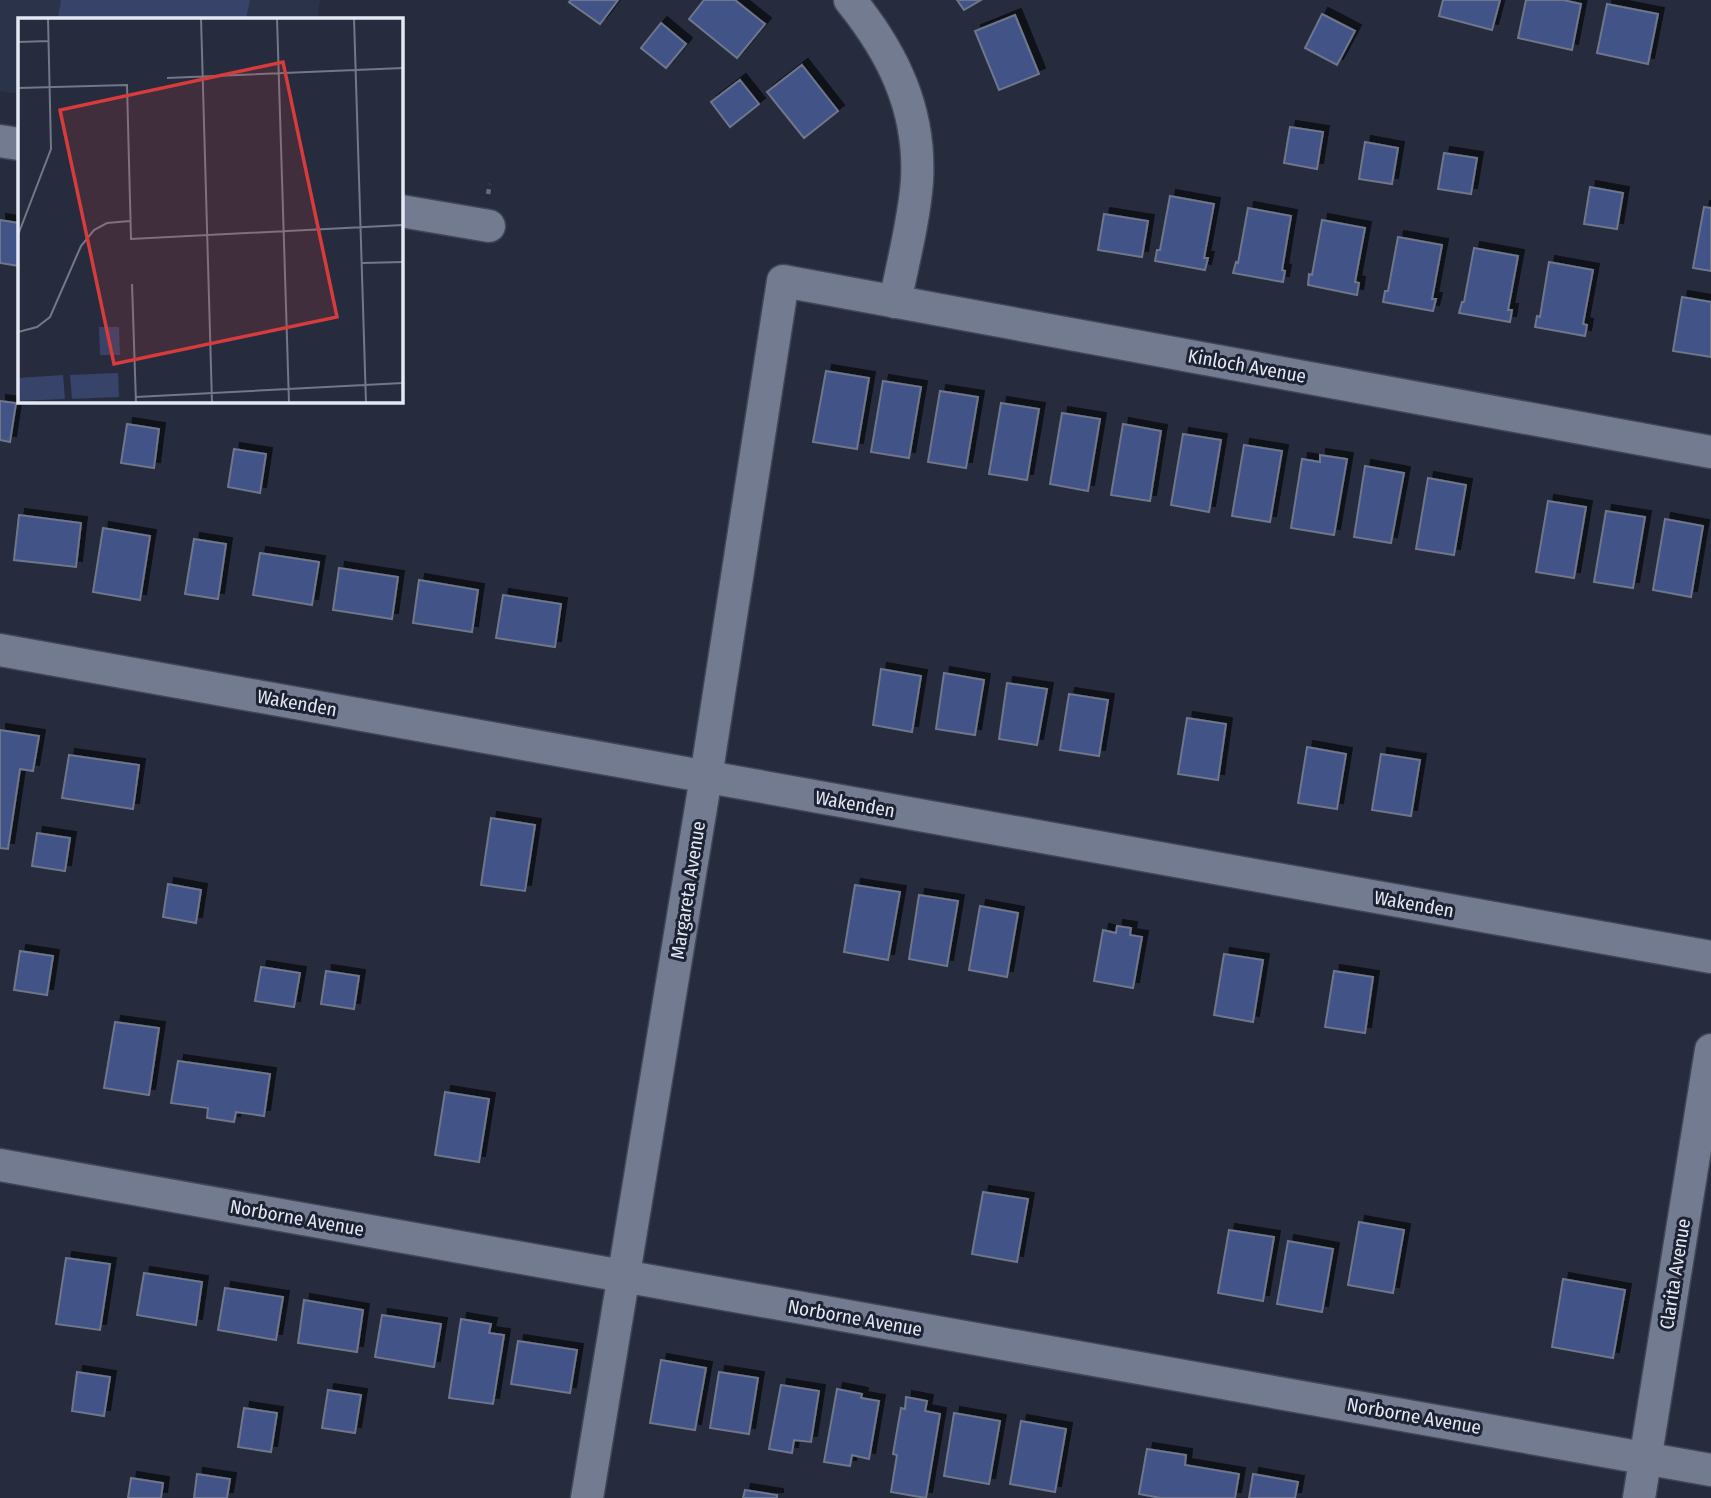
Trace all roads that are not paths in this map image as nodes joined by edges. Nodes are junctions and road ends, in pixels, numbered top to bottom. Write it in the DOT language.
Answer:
graph roads {
  1 [pos="850,0"];
  2 [pos="0,141"];
  3 [pos="18,144"];
  4 [pos="402,211"];
  5 [pos="489,226"];
  6 [pos="783,281"];
  7 [pos="895,302"];
  8 [pos="1711,452"];
  9 [pos="0,650"];
  10 [pos="706,777"];
  11 [pos="1711,957"];
  12 [pos="1711,1050"];
  13 [pos="0,1165"];
  14 [pos="624,1277"];
  15 [pos="1645,1458"];
  16 [pos="1711,1469"];
  17 [pos="587,1498"];
  18 [pos="1639,1498"];
  1 -- 7 [label="street"];
  2 -- 3 [label="street"];
  4 -- 5 [label="street"];
  6 -- 7 [label="street, Kinloch Avenue"];
  6 -- 10 [label="street, Margareta Avenue"];
  7 -- 8 [label="street, Kinloch Avenue"];
  9 -- 10 [label="street, Wakenden"];
  10 -- 11 [label="street, Wakenden"];
  10 -- 14 [label="street, Margareta Avenue"];
  12 -- 15 [label="street, Clarita Avenue"];
  13 -- 14 [label="street, Norborne Avenue"];
  14 -- 15 [label="street, Norborne Avenue"];
  14 -- 17 [label="street, Margareta Avenue"];
  15 -- 16 [label="street, Norborne Avenue"];
  15 -- 18 [label="street, Clarita Avenue"];
}
